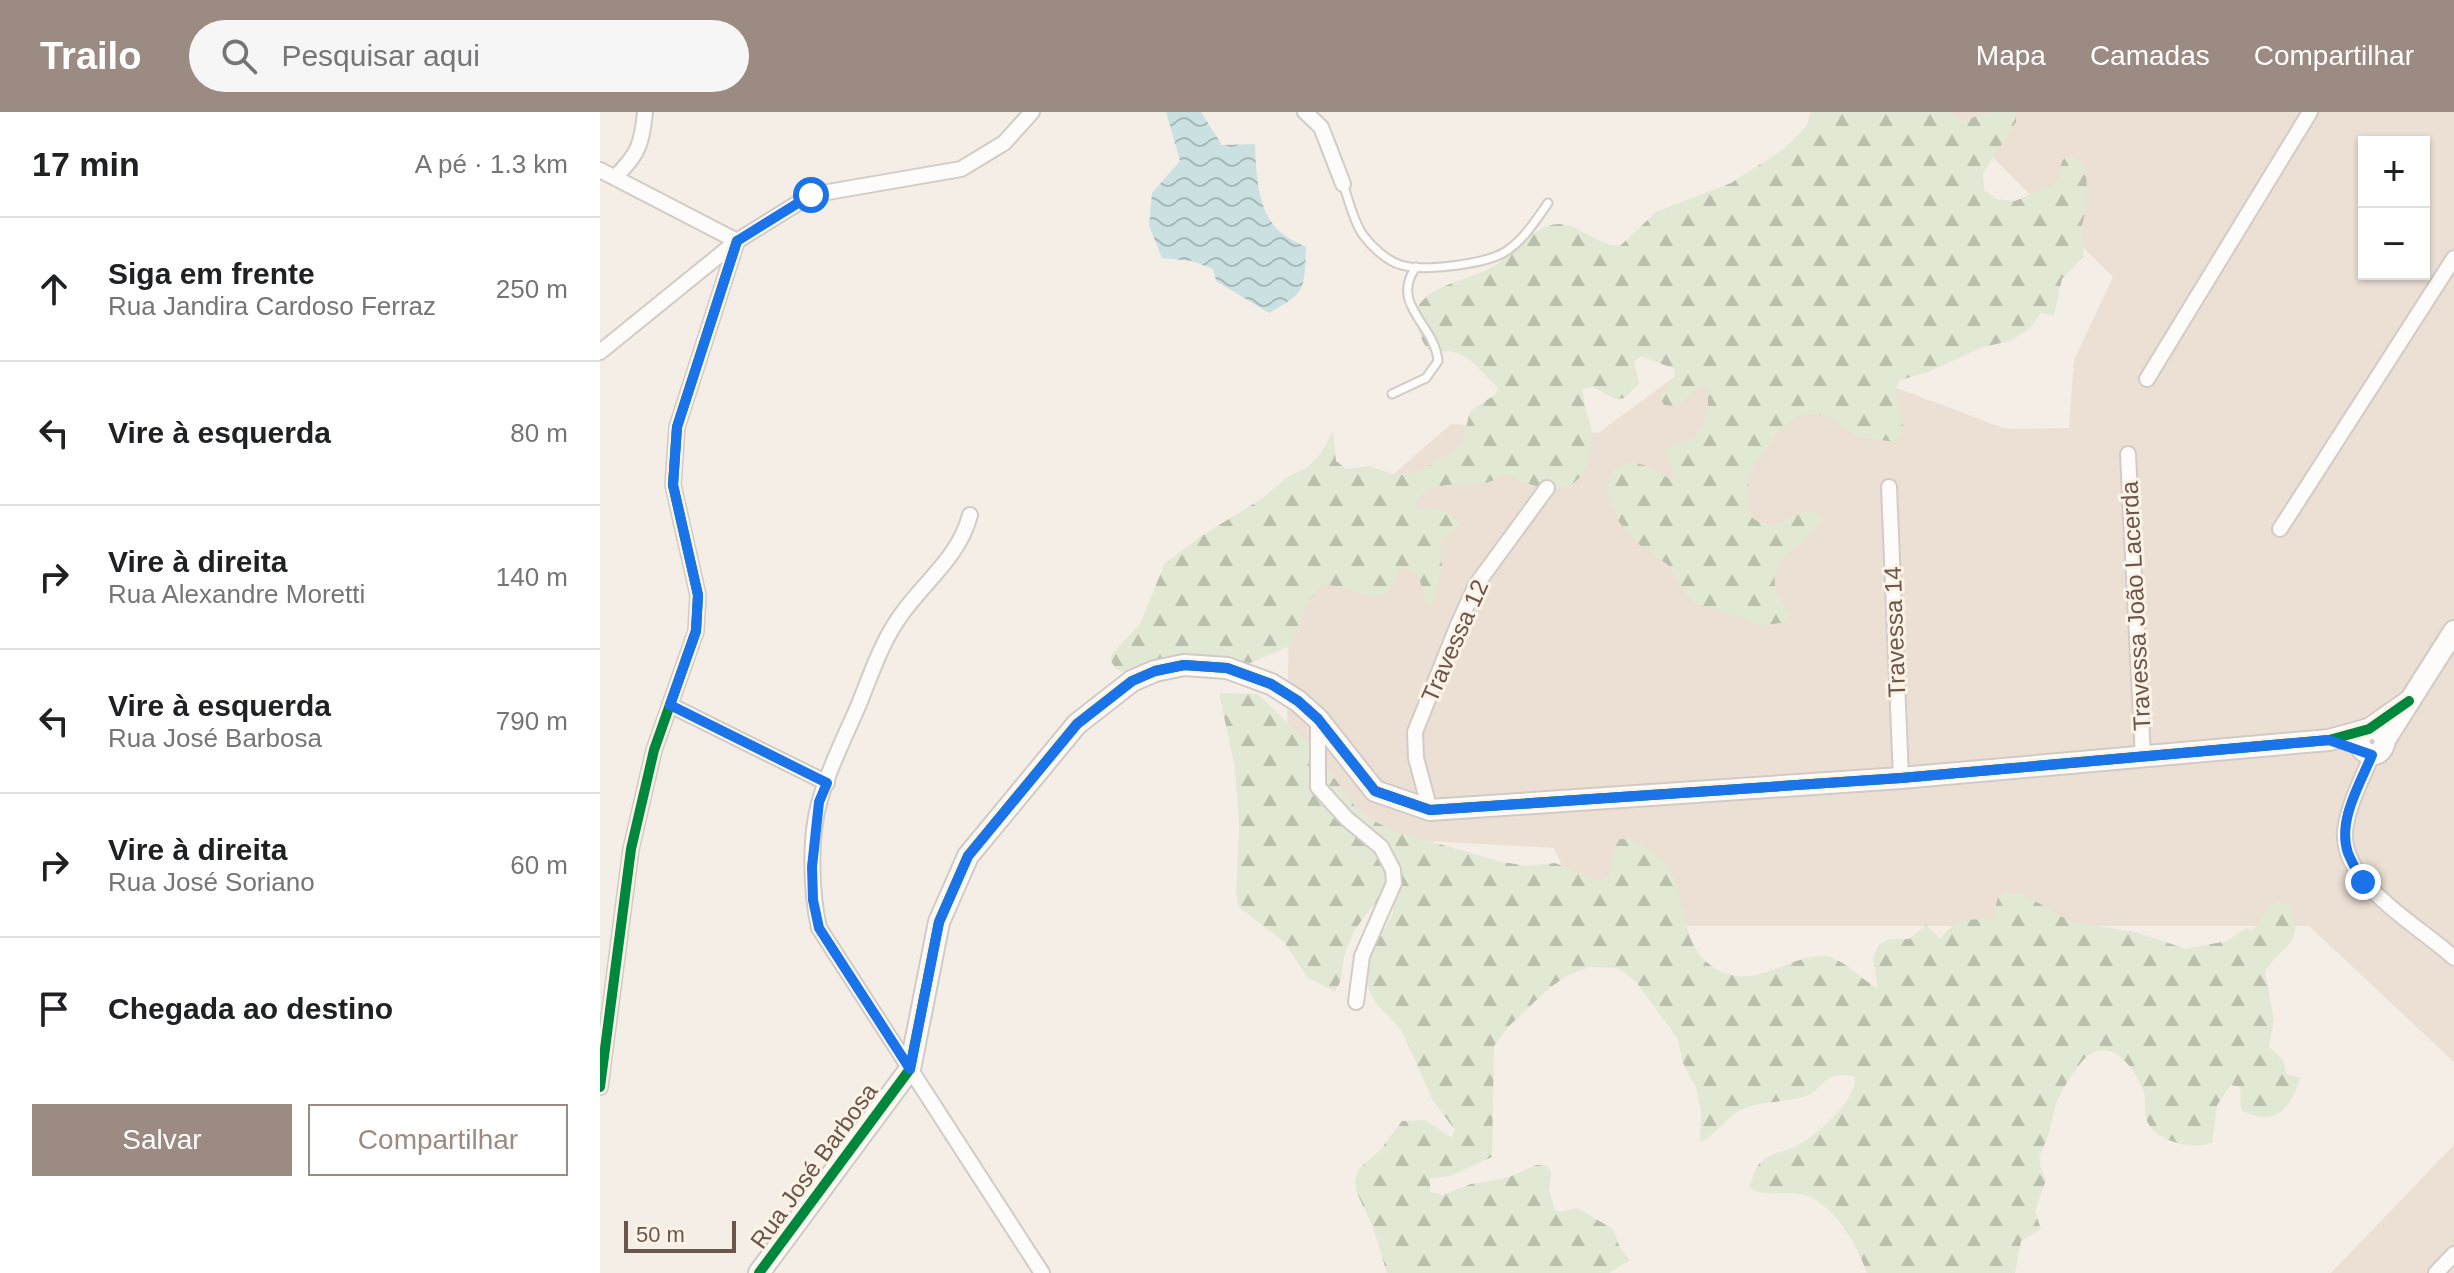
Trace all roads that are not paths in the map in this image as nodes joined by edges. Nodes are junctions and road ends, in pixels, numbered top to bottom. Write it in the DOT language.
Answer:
graph roads {
  1 [pos="645,112"];
  2 [pos="1032,112"];
  3 [pos="1305,112"];
  4 [pos="2310,112"];
  5 [pos="600,170"];
  6 [pos="615,177"];
  7 [pos="1343,184"];
  8 [pos="1548,203"];
  9 [pos="737,241"];
  10 [pos="2454,258"];
  11 [pos="1416,267"];
  12 [pos="600,352"];
  13 [pos="2147,379"];
  14 [pos="1392,394"];
  15 [pos="2128,454"];
  16 [pos="1889,487"];
  17 [pos="1547,488"];
  18 [pos="970,515"];
  19 [pos="2280,529"];
  20 [pos="2454,631"];
  21 [pos="670,705"];
  22 [pos="1318,719"];
  23 [pos="2372,744"];
  24 [pos="2143,758"];
  25 [pos="1901,778"];
  26 [pos="827,783"];
  27 [pos="1430,810"];
  28 [pos="2454,958"];
  29 [pos="1356,1002"];
  30 [pos="910,1069"];
  31 [pos="600,1087"];
  32 [pos="2454,1254"];
  33 [pos="759,1273"];
  34 [pos="1042,1273"];
  35 [pos="2436,1273"];
  1 -- 6 [label="street"];
  2 -- 9 [label="street"];
  3 -- 7 [label="street"];
  4 -- 13 [label="street"];
  5 -- 6 [label="street"];
  6 -- 9 [label="street"];
  7 -- 11 [label="lane"];
  8 -- 11 [label="lane"];
  9 -- 12 [label="street"];
  9 -- 21 [label="street"];
  10 -- 19 [label="street"];
  11 -- 14 [label="lane"];
  15 -- 24 [label="street, Travessa João Lacerda"];
  16 -- 25 [label="street, Travessa 14"];
  17 -- 27 [label="street, Travessa 12"];
  18 -- 26 [label="street"];
  20 -- 23 [label="street, Rua José Barbosa"];
  21 -- 26 [label="street"];
  21 -- 31 [label="street"];
  22 -- 27 [label="street, Rua José Barbosa"];
  22 -- 29 [label="street"];
  22 -- 30 [label="street, Rua José Barbosa"];
  23 -- 24 [label="street, Rua José Barbosa"];
  23 -- 28 [label="street"];
  24 -- 25 [label="street, Rua José Barbosa"];
  25 -- 27 [label="street, Rua José Barbosa"];
  26 -- 30 [label="street"];
  30 -- 33 [label="street, Rua José Barbosa"];
  30 -- 34 [label="street"];
  32 -- 35 [label="street"];
}
